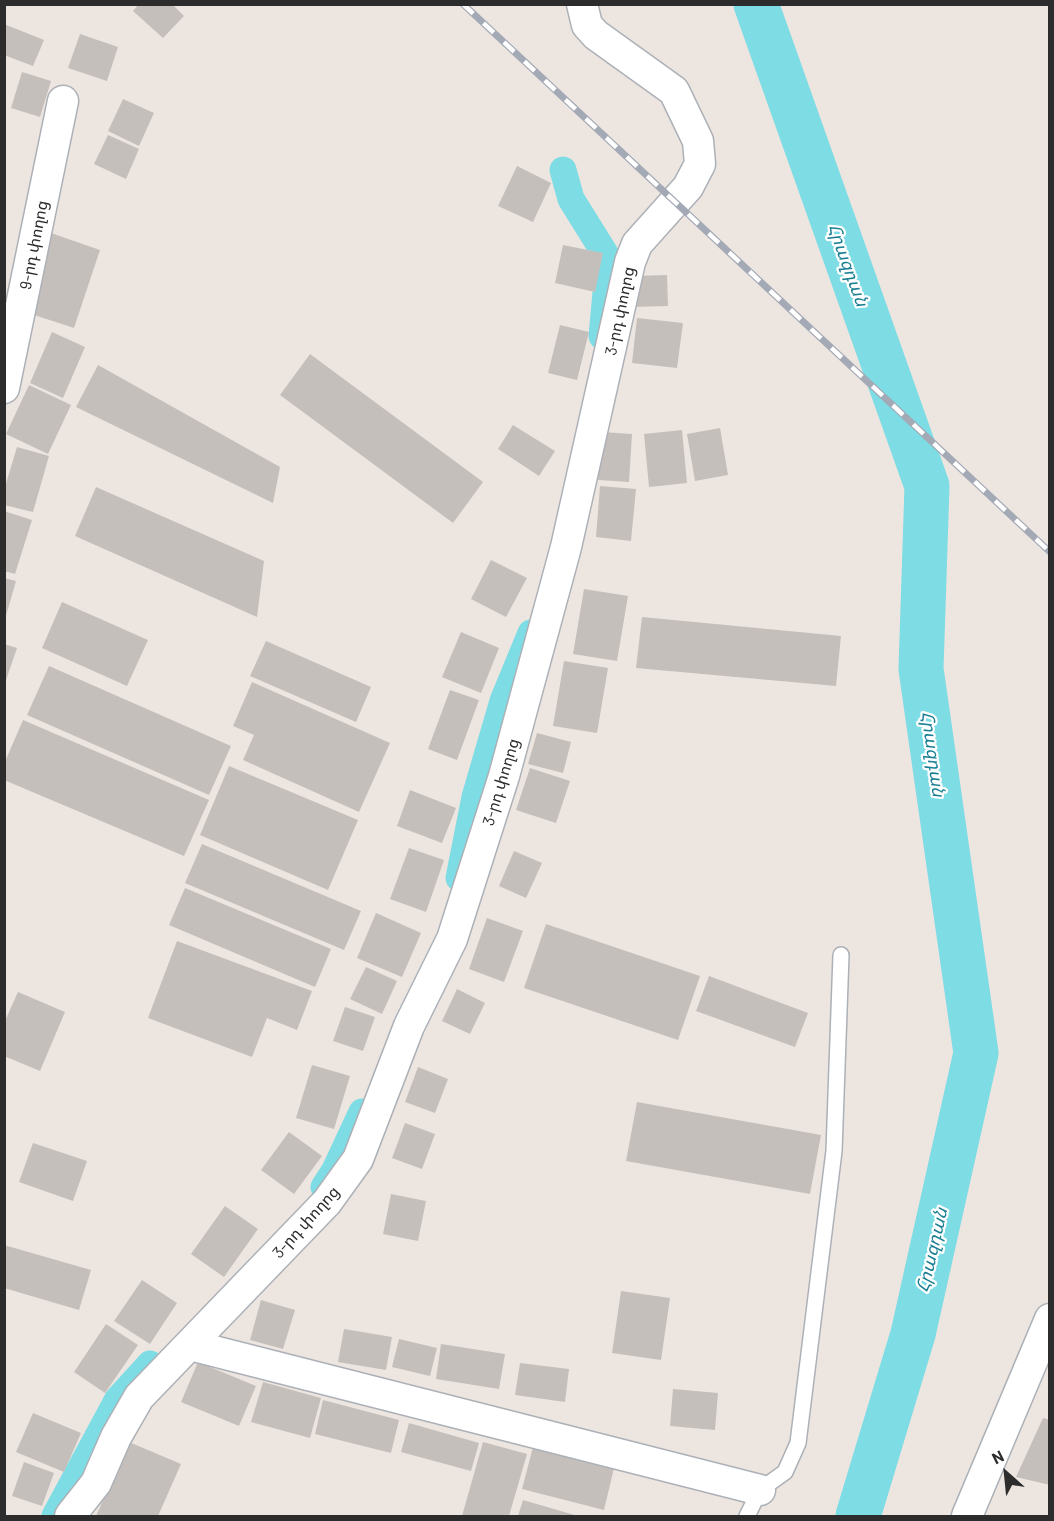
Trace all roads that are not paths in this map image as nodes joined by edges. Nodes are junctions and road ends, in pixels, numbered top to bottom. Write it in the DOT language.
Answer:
graph roads {
  1 [pos="582,4"];
  2 [pos="63,101"];
  3 [pos="4,388"];
  4 [pos="841,956"];
  5 [pos="1050,1319"];
  6 [pos="190,1345"];
  7 [pos="760,1490"];
  8 [pos="70,1516"];
  9 [pos="747,1516"];
  10 [pos="967,1516"];
  1 -- 6 [label="street, 3-րդ փողոց"];
  2 -- 3 [label="street, 9-րդ փողոց"];
  4 -- 7 [label="lane"];
  5 -- 10 [label="street"];
  6 -- 7 [label="street"];
  6 -- 8 [label="street, 3-րդ փողոց"];
  7 -- 9 [label="lane"];
}
